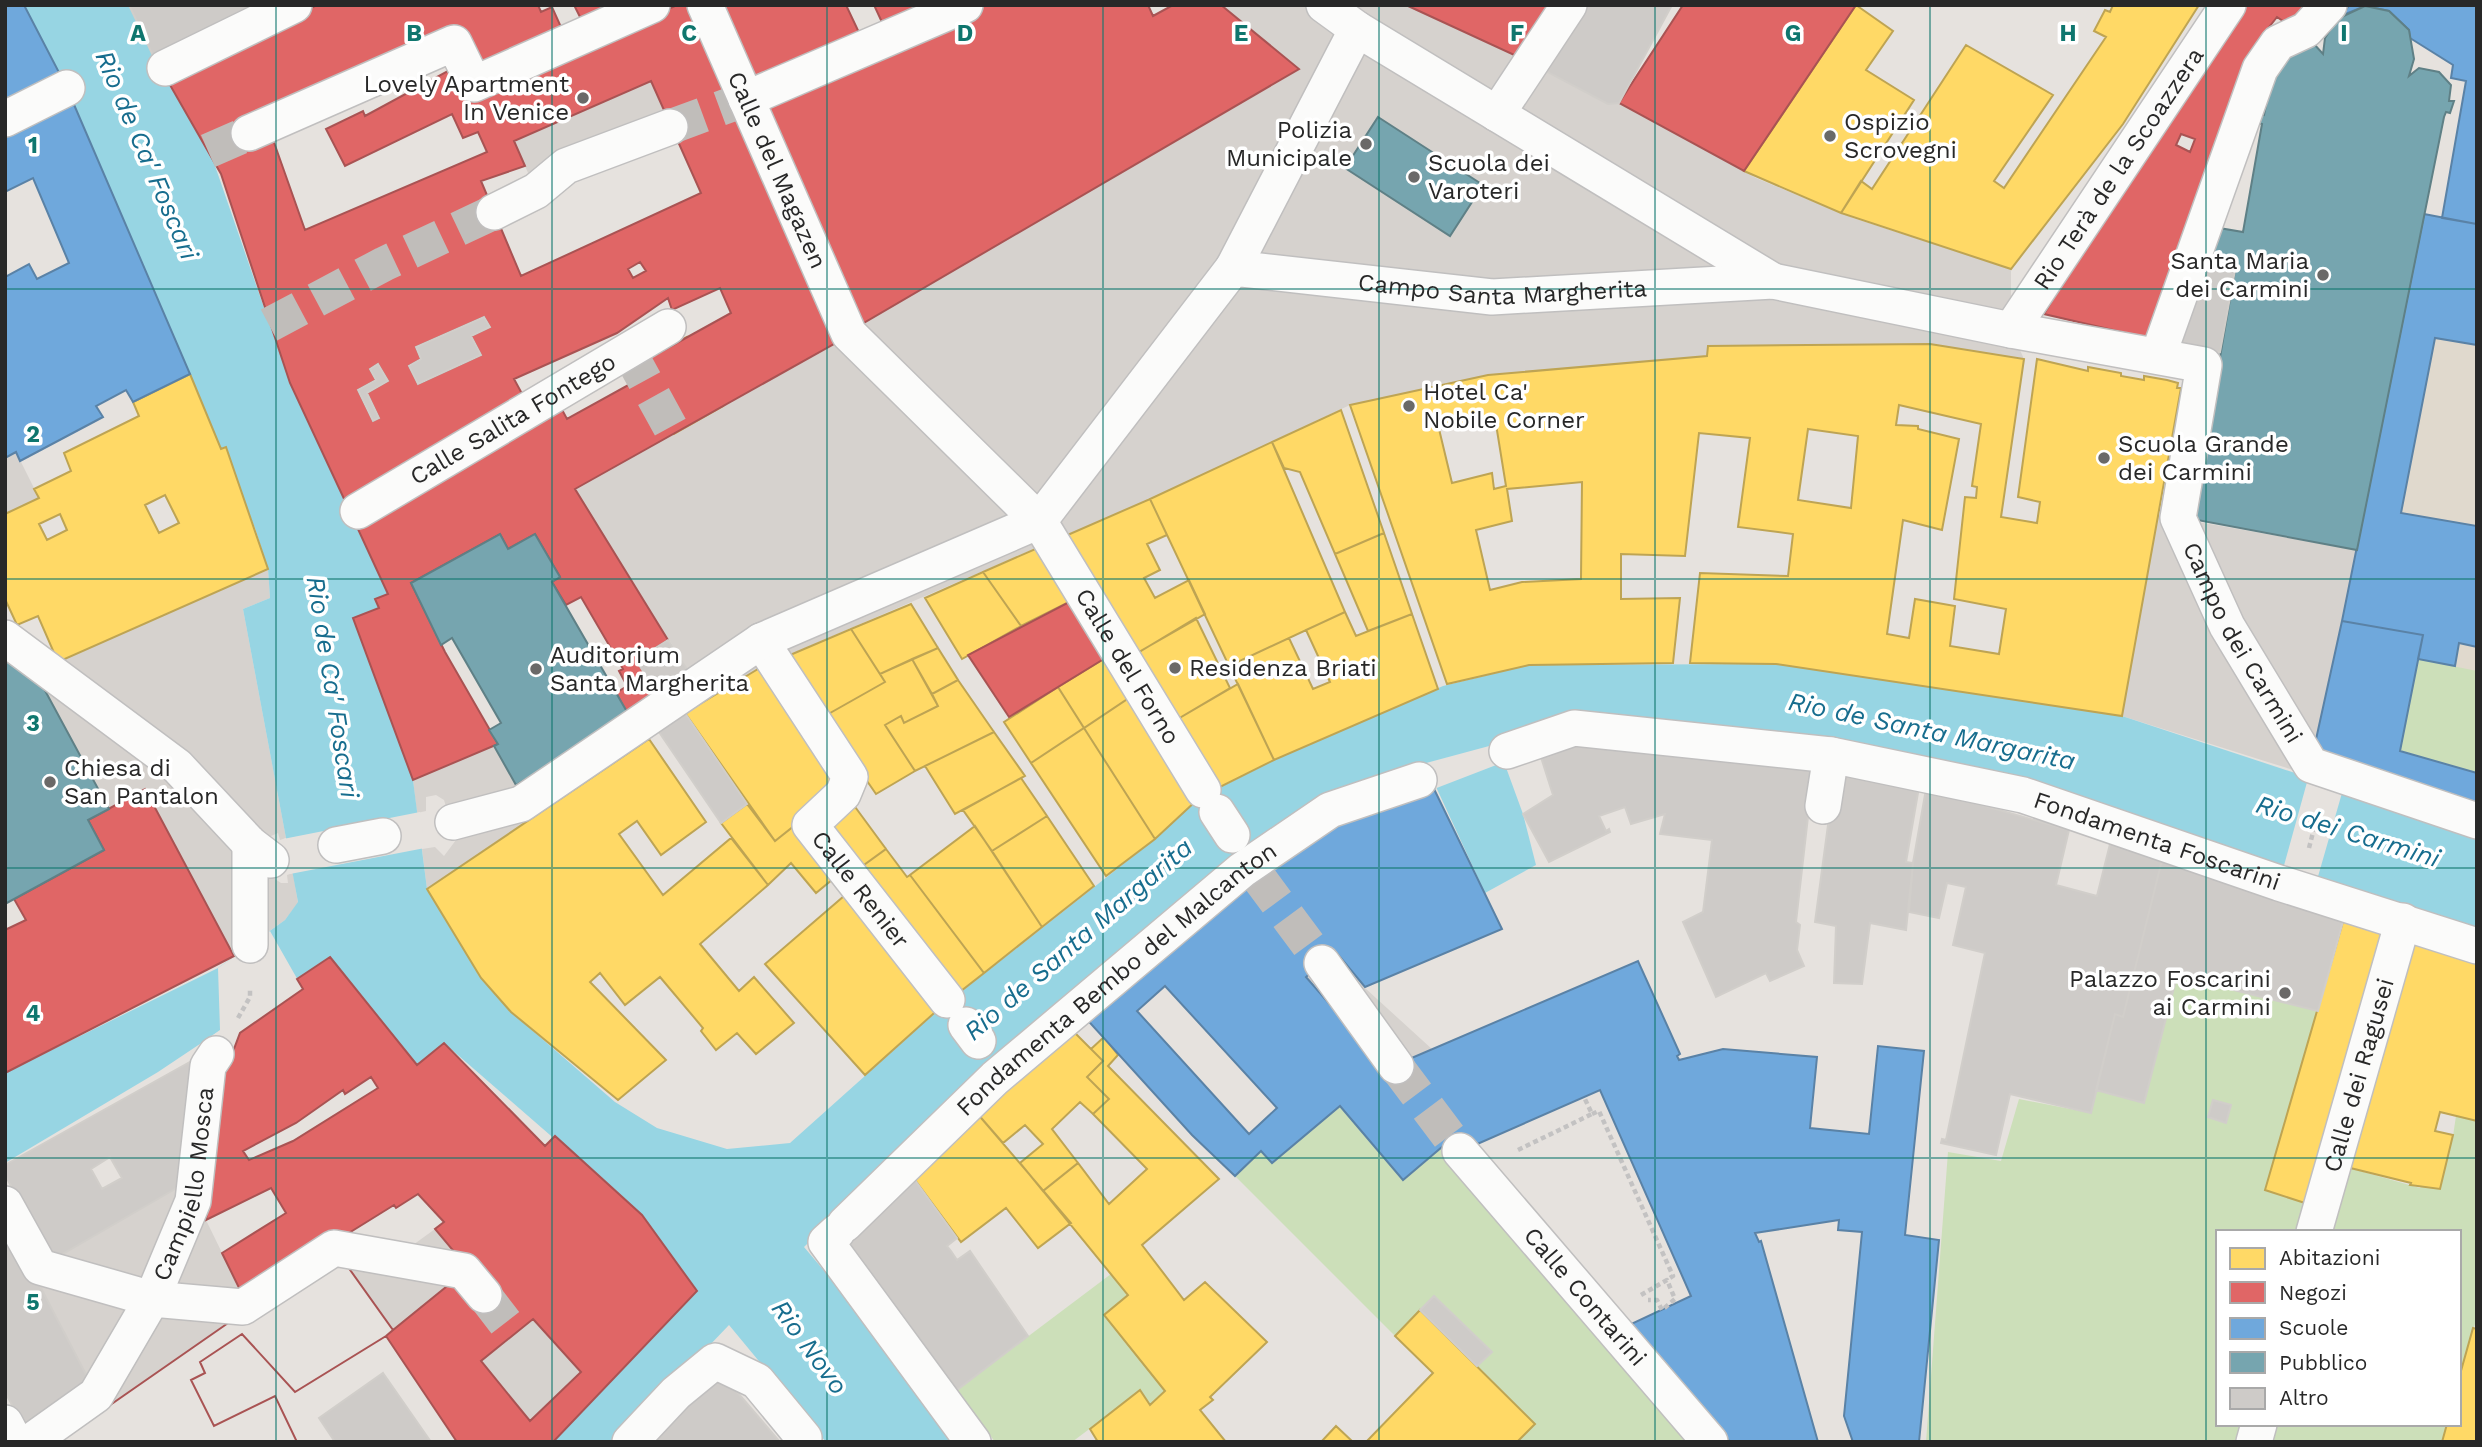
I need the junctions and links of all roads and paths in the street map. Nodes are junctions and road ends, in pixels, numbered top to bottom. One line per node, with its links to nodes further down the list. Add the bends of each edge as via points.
1 (294, 5): 10 (street)
2 (652, 5): 16 (street, via 474,84 454,43)
3 (705, 5): 12 (street, Calle del Magazen)
4 (965, 5): 12 (street)
5 (1324, 5): 9 (street, Campo Santa Margherita)
6 (1569, 5): 13 (street)
7 (2228, 5): 21 (street, Rio Terà de la Scoazzera)
8 (2329, 5): 22 (street, via 2306,30 2278,43 2260,69)
9 (1357, 29): 13 (street, Campo Santa Margherita); 18 (street)
10 (165, 68)
11 (66, 88): 14 (street)
12 (746, 99): 25 (street, Calle del Magazen, via 849,334)
13 (1497, 114): 19 (street, Campo Santa Margherita)
14 (5, 118)
15 (670, 127): 17 (street, via 566,166 536,191)
16 (249, 134)
17 (494, 212)
18 (1233, 268): 19 (street, Campo Santa Margherita, via 1492,297); 25 (street)
19 (1773, 281): 21 (street, Campo Santa Margherita)
20 (668, 327): 23 (street, Calle Salita Fontego)
21 (2011, 330): 22 (street, Campo Santa Margherita)
22 (2158, 356): 24 (street, Campo Santa Margherita, via 2204,365)
23 (358, 511)
24 (2178, 518): 34 (street, Campo dei Carmini, via 2227,626 2311,765)
25 (1046, 532): 27 (street); 33 (street, Calle del Forno)
26 (5, 638): 40 (street, via 177,766 261,852)
27 (761, 641): 35 (street, via 521,804); 43 (street, Calle Renier, via 850,777 843,794 810,825)
28 (1507, 751): 29 (street, via 1574,729)
29 (1832, 755): 32 (street); 39 (street, Fondamenta Foscarini, via 2023,795)
30 (1419, 780): 61 (street, Fondamenta Bembo del Malcanton, via 1330,810 1253,869 995,1078 826,1242)
31 (2320, 804): 38 (path)
32 (1823, 806)
33 (1218, 813)
34 (2477, 821)
35 (453, 822)
36 (383, 836): 37 (street)
37 (336, 845)
38 (2306, 861)
39 (2403, 921): 41 (street, Fondamenta Foscarini); 50 (street, Calle dei Ragusei)
40 (250, 945)
41 (2477, 946)
42 (1322, 963): 45 (street)
43 (964, 1022)
44 (212, 1060): 53 (street, Campiello Mosca, via 193,1201)
45 (1396, 1066)
46 (1584, 1097): 47 (path)
47 (1592, 1115): 48 (path); 51 (path, via 1599,1111 1673,1276)
48 (1468, 1161): 62 (street, Calle Contarini)
49 (5, 1203): 53 (street, Campiello Mosca, via 40,1267)
50 (2315, 1230)
51 (1667, 1280): 54 (path, via 1675,1299 1662,1310); 55 (path)
52 (484, 1296): 53 (street, Campiello Mosca, via 464,1271 334,1248 243,1307)
53 (152, 1299): 58 (street, Campiello Mosca, via 96,1395)
54 (1657, 1300)
55 (1631, 1301)
56 (5, 1423): 57 (street)
57 (15, 1442)
58 (30, 1442)
59 (631, 1442): 60 (street, via 676,1393 715,1361 757,1381 804,1438)
60 (800, 1442)
61 (973, 1442)
62 (1710, 1442)

